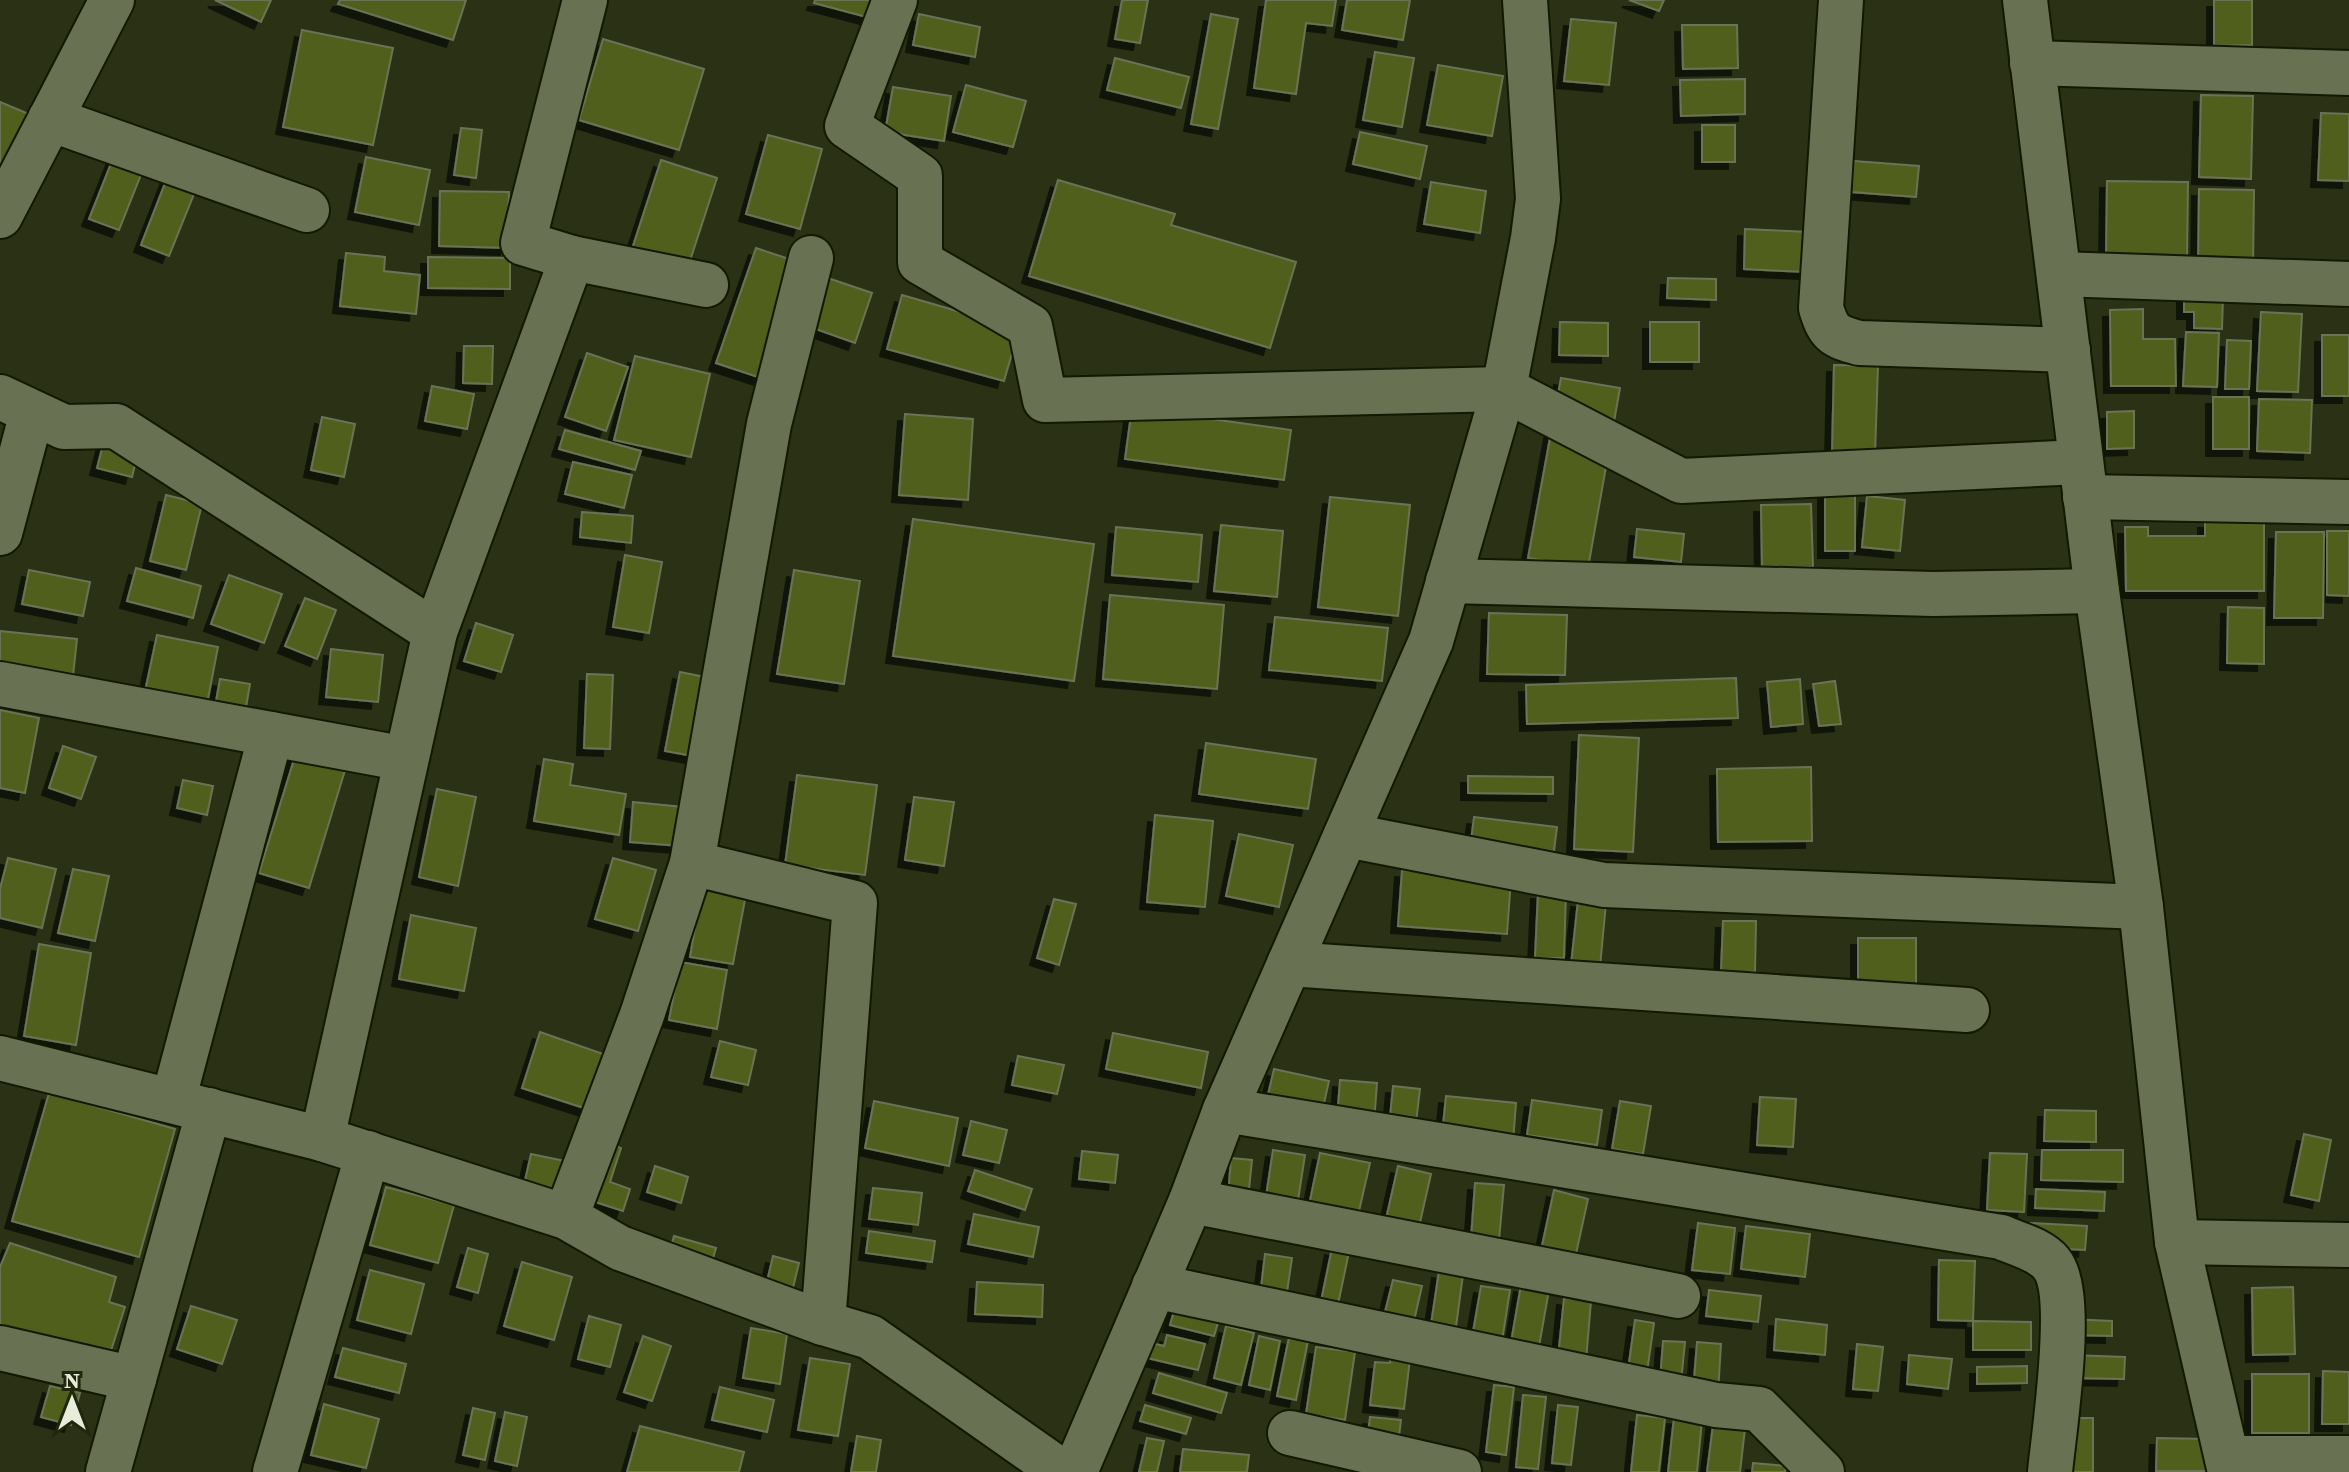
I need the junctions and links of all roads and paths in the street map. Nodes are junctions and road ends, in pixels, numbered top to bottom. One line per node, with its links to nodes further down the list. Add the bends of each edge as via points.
1 (112, 0): 9 (street)
2 (585, 0): 12 (street, via 523,243)
3 (895, 0): 18 (street, via 847,126 920,176 920,262 1030,326 1045,400)
4 (1525, 0): 18 (street, via 1538,199)
5 (1841, 0): 17 (street, via 1821,308 1825,323 1834,336 1859,343)
6 (2025, 0): 7 (street)
7 (2032, 63): 8 (street); 14 (street)
8 (2349, 73)
9 (50, 119): 10 (street); 11 (street)
10 (307, 210)
11 (0, 216)
12 (572, 258): 16 (street); 25 (street)
13 (811, 258): 30 (street, via 769,424)
14 (2059, 274): 15 (street); 17 (street)
15 (2349, 284)
16 (706, 285)
17 (2068, 350): 20 (street)
18 (1504, 389): 20 (street, via 1681,481); 23 (street)
19 (16, 405): 22 (street); 25 (street, via 64,427 116,426)
20 (2083, 479): 21 (street); 24 (street)
21 (2349, 502)
22 (0, 533)
23 (1448, 581): 24 (street, via 1933,594); 29 (street, via 1431,641)
24 (2097, 591): 31 (street)
25 (435, 632): 28 (street)
26 (0, 684): 27 (street)
27 (271, 734): 28 (street); 35 (street)
28 (406, 759): 37 (street)
29 (1346, 835): 31 (street, via 1604,885); 32 (street)
30 (692, 863): 40 (street); 45 (street, via 855,903)
31 (2141, 907): 41 (street)
32 (1289, 964): 33 (street); 36 (street)
33 (1967, 1010)
34 (0, 1058): 35 (street)
35 (191, 1106): 37 (street); 47 (street)
36 (1225, 1110): 39 (street); 57 (street, via 2001,1237 2044,1255 2061,1284 2063,1343)
37 (322, 1139): 38 (street)
38 (368, 1153): 40 (street); 52 (street)
39 (1191, 1201): 43 (street); 44 (street)
40 (566, 1217): 45 (street, via 620,1248)
41 (2177, 1242): 42 (street); 50 (street)
42 (2349, 1245)
43 (1154, 1286): 54 (street); 56 (street, via 1716,1405 1759,1409)
44 (1678, 1296)
45 (823, 1323): 53 (street, via 870,1337)
46 (0, 1348): 47 (street)
47 (134, 1379): 51 (street)
48 (1290, 1433): 55 (street)
49 (2349, 1458): 50 (street)
50 (2228, 1465)
51 (108, 1472)
52 (275, 1472)
53 (1062, 1472)
54 (1075, 1472)
55 (1459, 1472)
56 (1822, 1472)
57 (2050, 1472)

